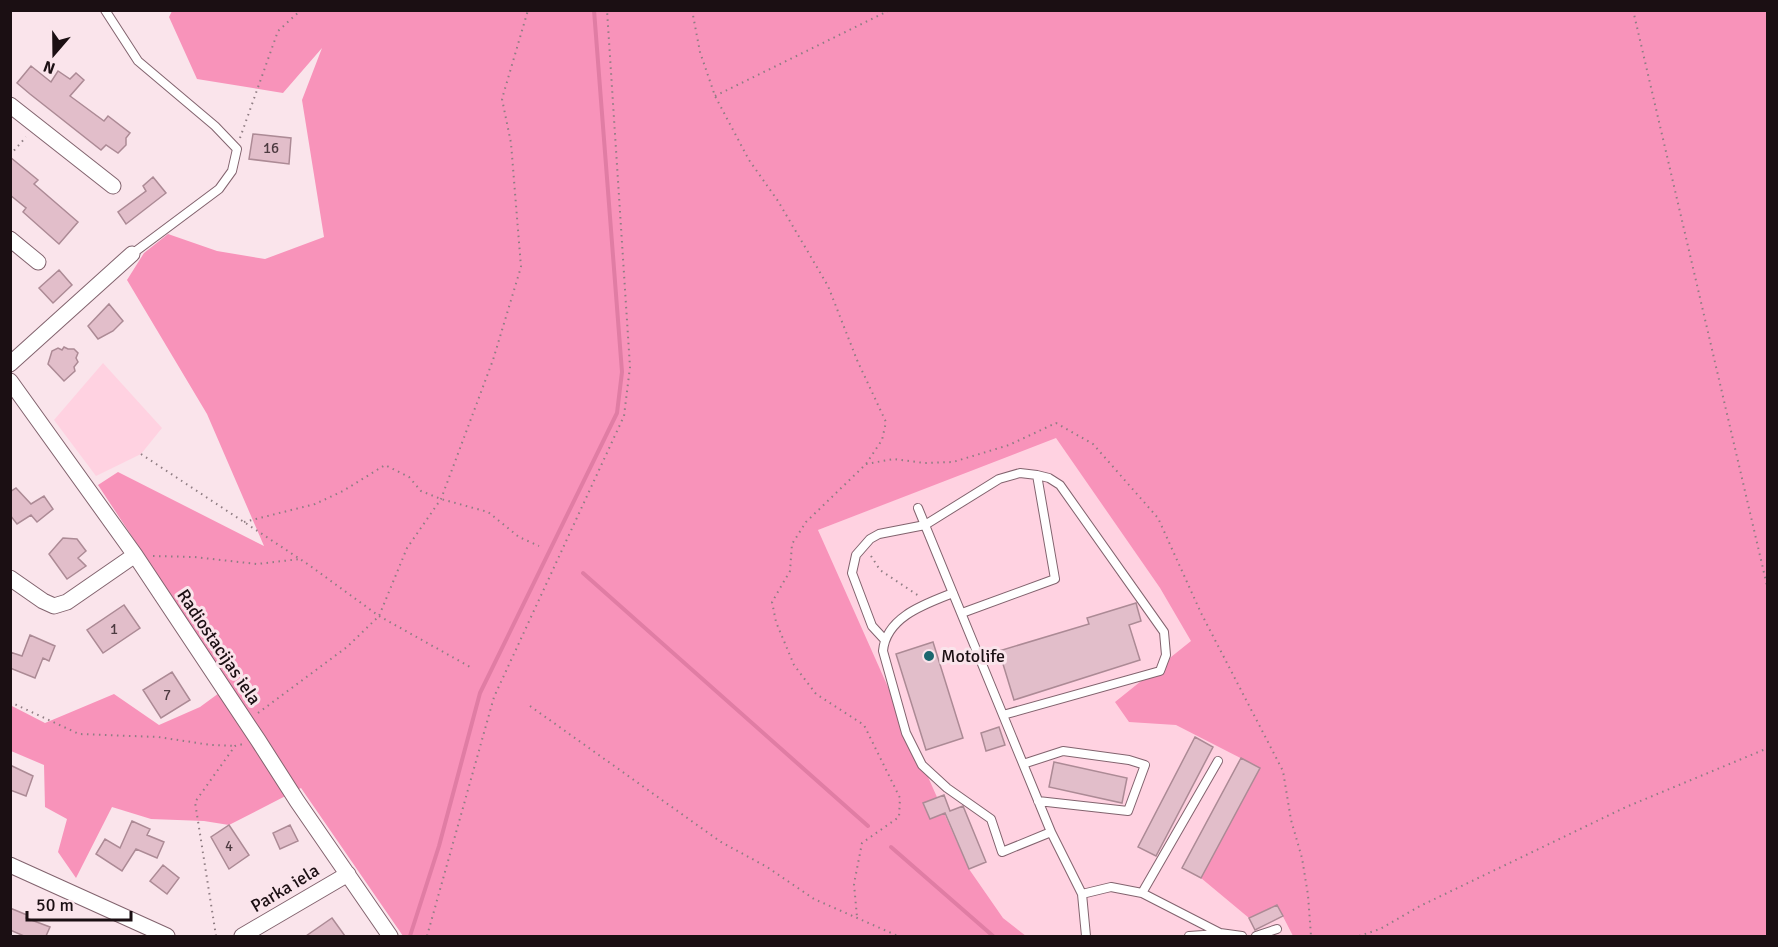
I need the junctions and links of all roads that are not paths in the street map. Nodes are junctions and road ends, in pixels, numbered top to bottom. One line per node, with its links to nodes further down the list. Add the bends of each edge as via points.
1 (105, 10): 5 (lane, via 138,61 237,149 232,171 219,189)
2 (10, 105): 3 (street)
3 (113, 186)
4 (10, 239): 6 (street)
5 (132, 254): 7 (street)
6 (38, 262)
7 (10, 364)
8 (10, 381): 12 (street, Radiostacijas iela)
9 (1037, 475): 11 (lane, via 1020,473 999,479); 15 (lane, via 1055,579); 17 (lane, via 1060,485 1164,632 1166,655 1160,671)
10 (918, 508): 11 (lane)
11 (925, 525): 14 (lane); 16 (lane, via 879,534 856,555 852,573 872,626)
12 (135, 555): 13 (street, via 67,602 54,606); 23 (street, Radiostacijas iela)
13 (10, 578)
14 (953, 593): 15 (lane); 16 (lane, via 928,602 894,623)
15 (962, 614): 17 (lane)
16 (884, 639): 21 (lane, via 883,651 906,733 922,765 991,819 1002,852)
17 (1004, 716): 19 (lane)
18 (1218, 761): 24 (lane)
19 (1023, 764): 20 (lane); 20 (lane, via 1064,751 1144,765 1128,811)
20 (1038, 801): 21 (lane)
21 (1051, 832): 25 (lane)
22 (10, 865): 28 (street)
23 (348, 874): 29 (street, Parka iela); 30 (street, Radiostacijas iela)
24 (1142, 893): 25 (lane, via 1112,887); 27 (lane)
25 (1082, 894): 31 (lane)
26 (1277, 929): 34 (lane)
27 (1220, 933): 32 (lane); 33 (lane)
28 (167, 936)
29 (242, 936)
30 (390, 936)
31 (1086, 936)
32 (1189, 936)
33 (1242, 936)
34 (1256, 936)

